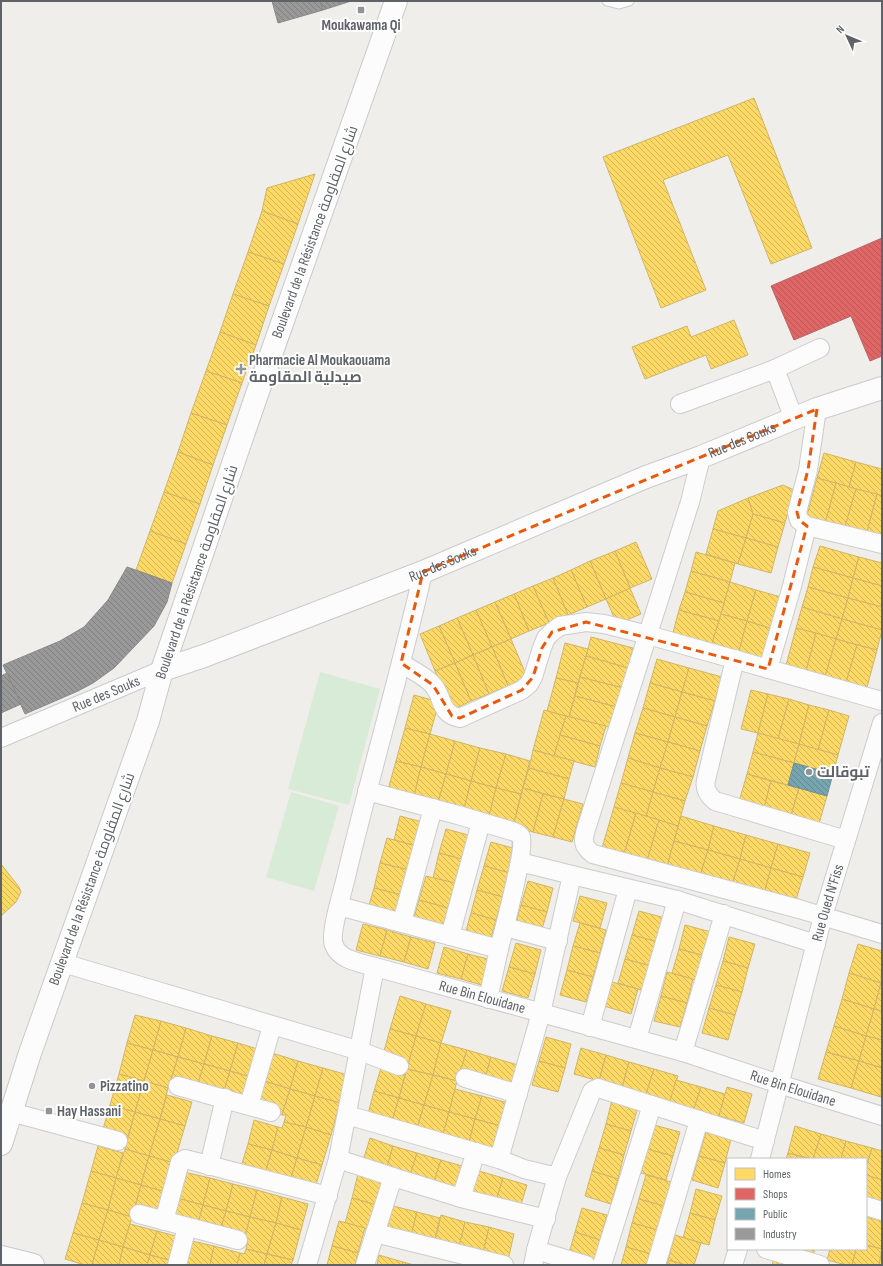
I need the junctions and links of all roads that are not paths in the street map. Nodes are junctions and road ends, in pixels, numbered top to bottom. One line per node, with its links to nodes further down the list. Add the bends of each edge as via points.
1 (396, 1): 18 (street, Boulevard de la Résistance شارع المقاومة)
2 (607, 1): 3 (lane, via 620,4)
3 (629, 1)
4 (820, 348): 5 (street)
5 (775, 368): 7 (street); 9 (street)
6 (882, 388): 8 (street, Rue des Souks)
7 (680, 404)
8 (817, 409): 9 (street, Rue des Souks); 11 (street, via 808,470 797,512 798,520)
9 (794, 419): 10 (street, Rue des Souks)
10 (700, 457): 13 (street, Rue des Souks, via 646,477); 14 (street, via 690,502)
11 (808, 526): 12 (street); 17 (street)
12 (882, 544)
13 (423, 572): 16 (street, Rue Bin Elouidane); 18 (street, Rue des Souks)
14 (648, 635): 15 (street); 16 (street, via 586,622 560,626 546,638 530,684 460,718 448,713 433,685); 32 (street, via 583,838 584,846 593,854)
15 (735, 659): 17 (street); 25 (street, via 706,780 706,789 710,796 716,801)
16 (401, 664): 22 (street, Rue Bin Elouidane)
17 (768, 669): 19 (street)
18 (162, 670): 21 (street, Rue des Souks); 40 (street, Boulevard de la Résistance شارع المقاومة, via 146,728)
19 (882, 701)
20 (882, 723): 25 (street, Rue Oued N'Fiss)
21 (1, 738)
22 (367, 791): 23 (street); 30 (street, Rue Bin Elouidane)
23 (433, 808): 24 (street); 33 (street)
24 (481, 822): 26 (street, via 519,834 522,841); 36 (street)
25 (846, 840): 32 (street, Rue Oued N'Fiss)
26 (520, 862): 27 (street); 34 (street)
27 (572, 875): 28 (street); 37 (street)
28 (628, 889): 29 (street); 45 (street)
29 (677, 900): 31 (street); 46 (street)
30 (339, 906): 33 (street); 41 (street, Rue Bin Elouidane, via 332,938 337,951 342,956)
31 (724, 914): 38 (street); 48 (street)
32 (823, 916): 35 (street); 38 (street, Rue Oued N'Fiss)
33 (402, 922): 36 (street)
34 (505, 927): 37 (street); 39 (street)
35 (882, 934)
36 (450, 936): 39 (street)
37 (558, 941): 43 (street)
38 (816, 944): 51 (street, Rue Oued N'Fiss)
39 (499, 949): 42 (street)
40 (63, 963): 44 (street); 57 (street, Boulevard de la Résistance شارع المقاومة)
41 (375, 967): 42 (street, Rue Bin Elouidane); 47 (street)
42 (488, 999): 43 (street, Rue Bin Elouidane)
43 (541, 1013): 45 (street, Rue Bin Elouidane); 53 (street)
44 (272, 1026): 47 (street); 56 (street)
45 (590, 1027): 46 (street, Rue Bin Elouidane)
46 (637, 1039): 48 (street, Rue Bin Elouidane)
47 (360, 1051): 49 (street); 59 (street)
48 (683, 1052): 51 (street, Rue Bin Elouidane)
49 (398, 1066)
50 (465, 1078): 53 (street)
51 (779, 1084): 60 (street, Rue Bin Elouidane); 63 (street, Rue Oued N'Fiss)
52 (178, 1086): 54 (street)
53 (518, 1094): 68 (street)
54 (225, 1098): 56 (street); 69 (street)
55 (652, 1104): 61 (street); 71 (street, via 594,1089); 93 (street)
56 (249, 1105): 58 (street)
57 (11, 1112): 62 (street); 64 (street, Boulevard de la Résistance شارع المقاومة)
58 (271, 1112)
59 (346, 1115): 65 (street); 67 (street)
60 (882, 1116)
61 (699, 1120): 63 (street); 94 (street)
62 (118, 1141)
63 (765, 1141): 66 (street, Rue Oued N'Fiss)
64 (1, 1144)
65 (476, 1152): 68 (street); 73 (street)
66 (760, 1158)
67 (338, 1159): 70 (street); 72 (street)
68 (499, 1159): 71 (street, via 524,1169)
69 (209, 1166): 72 (street); 78 (street, via 181,1161)
70 (393, 1177): 73 (street); 80 (street)
71 (557, 1177): 77 (street)
72 (328, 1196): 89 (street)
73 (461, 1198): 77 (street)
74 (867, 1206): 75 (street)
75 (882, 1211)
76 (139, 1214): 78 (street)
77 (546, 1219): 85 (street)
78 (164, 1221): 79 (street)
79 (187, 1227): 81 (street); 88 (street)
80 (375, 1233): 90 (street); 91 (street)
81 (238, 1240)
82 (738, 1250): 95 (street)
83 (771, 1250): 86 (street)
84 (1, 1257): 87 (street)
85 (535, 1257): 92 (street)
86 (818, 1259)
87 (33, 1265)
88 (177, 1265)
89 (307, 1265)
90 (365, 1265)
91 (504, 1265)
92 (586, 1265)
93 (602, 1265)
94 (656, 1265)
95 (733, 1265)

